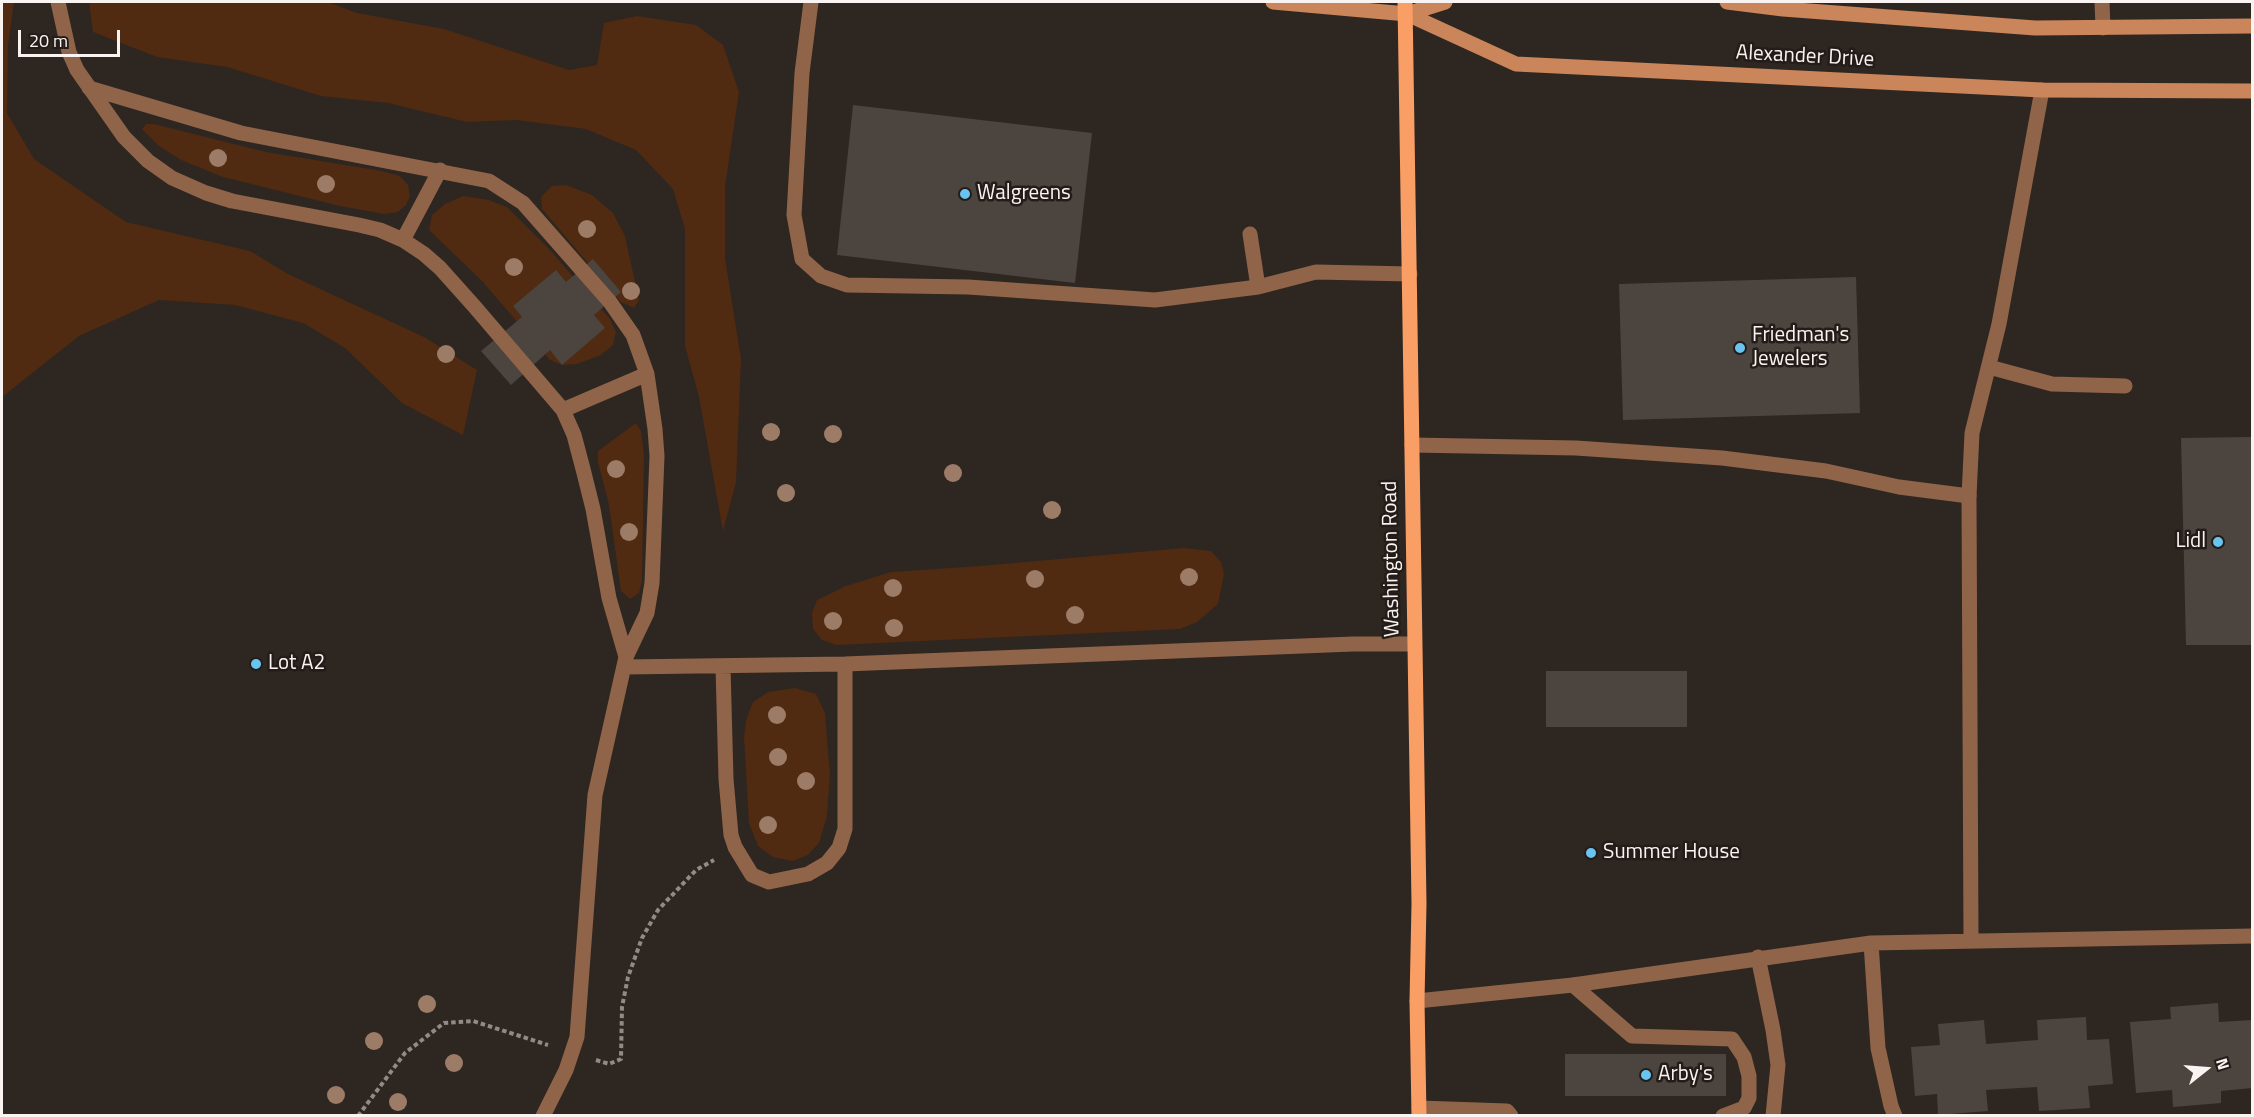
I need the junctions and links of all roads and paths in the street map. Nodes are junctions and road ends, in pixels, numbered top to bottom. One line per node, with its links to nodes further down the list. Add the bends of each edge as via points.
1 (58, 2): 11 (street, via 69,52)
2 (811, 2): 18 (street, via 802,74 794,215 802,259 821,276 847,285 968,287 1155,300)
3 (1273, 2): 8 (main road)
4 (1444, 2): 8 (main road)
5 (1727, 2): 7 (main road)
6 (2102, 2): 10 (street)
7 (1782, 5): 10 (main road, via 2035,28)
8 (1406, 8): 12 (main road, Alexander Drive, via 1516,64); 17 (main road, Washington Road)
9 (2253, 26): 10 (main road)
10 (2103, 28)
11 (89, 88): 14 (street, via 242,133); 16 (street, via 124,137 172,178 232,201 359,225)
12 (2042, 90): 13 (main road, Alexander Drive); 19 (street)
13 (2253, 91)
14 (440, 170): 16 (street); 20 (street, via 489,181 523,203 624,320)
15 (1250, 234): 18 (street)
16 (403, 240): 22 (street, via 440,268)
17 (1410, 274): 18 (street, via 1316,273); 23 (main road, Washington Road)
18 (1258, 287)
19 (1989, 366): 21 (street, via 2052,384); 24 (street, via 1972,433)
20 (647, 374): 22 (street); 26 (street, via 657,456 652,583 647,613)
21 (2125, 386)
22 (563, 410): 26 (street, via 584,469)
23 (1412, 445): 24 (street, via 1576,448 1722,458); 25 (main road, Washington Road)
24 (1969, 496): 30 (street)
25 (1414, 644): 27 (street); 34 (main road, Washington Road)
26 (625, 662): 28 (street); 36 (street, via 595,795 577,1036 566,1070)
27 (844, 664): 28 (street); 28 (street, via 845,830 839,848 827,863 808,874 769,882 752,875 730,835)
28 (723, 667)
29 (2253, 936): 30 (street)
30 (1971, 940): 31 (street)
31 (1871, 943): 32 (street); 40 (street, via 1878,1048)
32 (1758, 957): 33 (street); 39 (street, via 1778,1065)
33 (1573, 984): 34 (street); 38 (street, via 1632,1036 1732,1039 1744,1057 1749,1098 1744,1108)
34 (1417, 1001): 35 (main road, Washington Road)
35 (1419, 1112): 37 (street, via 1507,1112)
36 (543, 1116)
37 (1511, 1116)
38 (1723, 1116)
39 (1773, 1116)
40 (1895, 1116)

